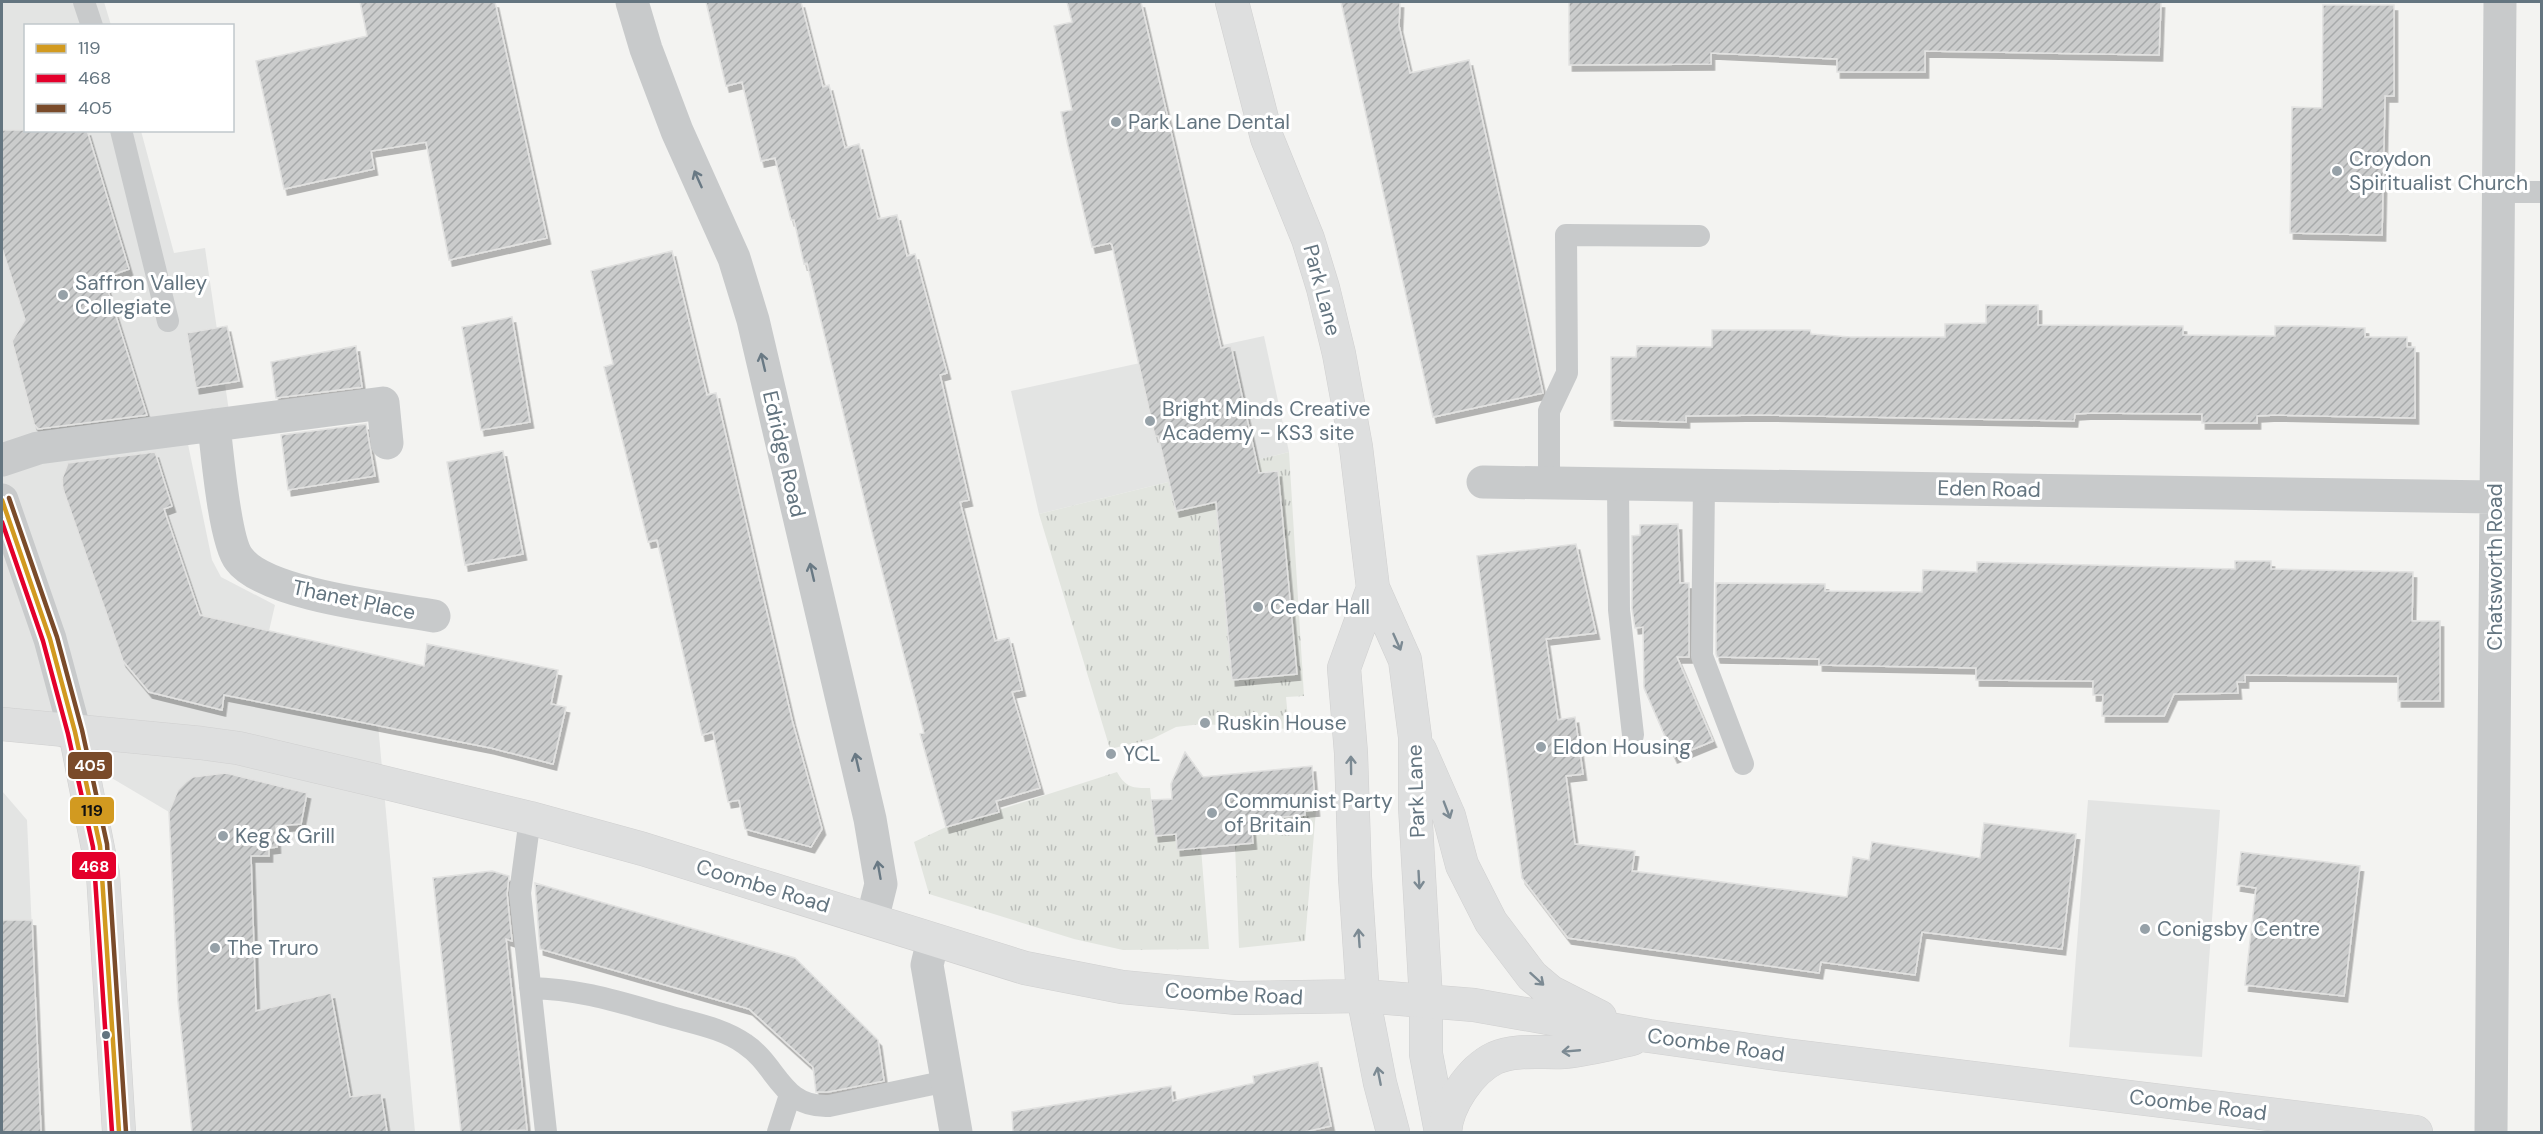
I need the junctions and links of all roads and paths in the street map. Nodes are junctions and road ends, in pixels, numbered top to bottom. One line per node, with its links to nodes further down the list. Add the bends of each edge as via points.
1 (84, 2): 5 (lane)
2 (632, 2): 28 (street, Edridge Road, one-way to 2, via 881,884 870,819 753,320 734,258 677,131)
3 (1232, 2): 20 (main road, Park Lane, via 1267,138 1308,239 1339,354 1356,447)
4 (2500, 2): 7 (street, Chatsworth Road)
5 (91, 24)
6 (121, 132): 10 (lane)
7 (2500, 192): 8 (lane); 18 (street, Chatsworth Road)
8 (2541, 192)
9 (1699, 236): 15 (lane, via 1566,235 1567,373 1550,411)
10 (168, 321)
11 (213, 425): 12 (street, via 383,403); 13 (street, via 38,448); 21 (street, Thanet Place, via 230,539 238,559 249,570 290,589)
12 (387, 442)
13 (2, 460)
14 (1484, 482): 15 (street, Eden Road)
15 (1549, 483): 16 (street, Eden Road)
16 (1618, 484): 17 (street, Eden Road); 24 (lane, via 1620,610)
17 (1704, 485): 18 (street, Eden Road); 26 (lane, via 1702,656)
18 (2495, 497): 43 (street, Chatsworth Road)
19 (2, 500): 23 (street, via 50,639)
20 (1373, 588): 25 (main road, Park Lane, one-way to 25, via 1405,660); 31 (main road, Park Lane, one-way to 20, via 1344,668)
21 (434, 616)
22 (2, 724): 23 (main road, Coombe Road)
23 (75, 732): 27 (main road, Coombe Road, via 238,748); 36 (main road, via 102,865)
24 (1633, 735)
25 (1415, 737): 32 (main road, Park Lane, one-way to 32); 33 (main road, one-way to 33, via 1449,816 1462,865 1479,902 1518,960 1551,992 1601,1018)
26 (1743, 764)
27 (530, 818): 28 (main road, Coombe Road); 30 (lane, via 520,893)
28 (872, 920): 29 (main road, Coombe Road)
29 (933, 940): 31 (main road, Coombe Road, via 1025,968 1122,987 1237,998); 34 (street, via 927,965)
30 (530, 988): 35 (lane, via 584,992 723,1032 754,1052); 37 (lane)
31 (1364, 996): 32 (main road, Coombe Road); 40 (main road, Park Lane, one-way to 31)
32 (1426, 1000): 33 (main road, Coombe Road); 41 (main road, Park Lane, via 1426,1054)
33 (1648, 1036): 41 (main road, one-way to 41, via 1581,1050 1511,1054 1493,1059 1459,1095); 42 (main road, Coombe Road)
34 (947, 1081): 35 (lane, via 828,1106 804,1104); 39 (street)
35 (790, 1095): 38 (lane)
36 (119, 1132)
37 (546, 1132)
38 (778, 1132)
39 (956, 1132)
40 (1393, 1132)
41 (1443, 1132)
42 (2416, 1132)
43 (2491, 1132)

